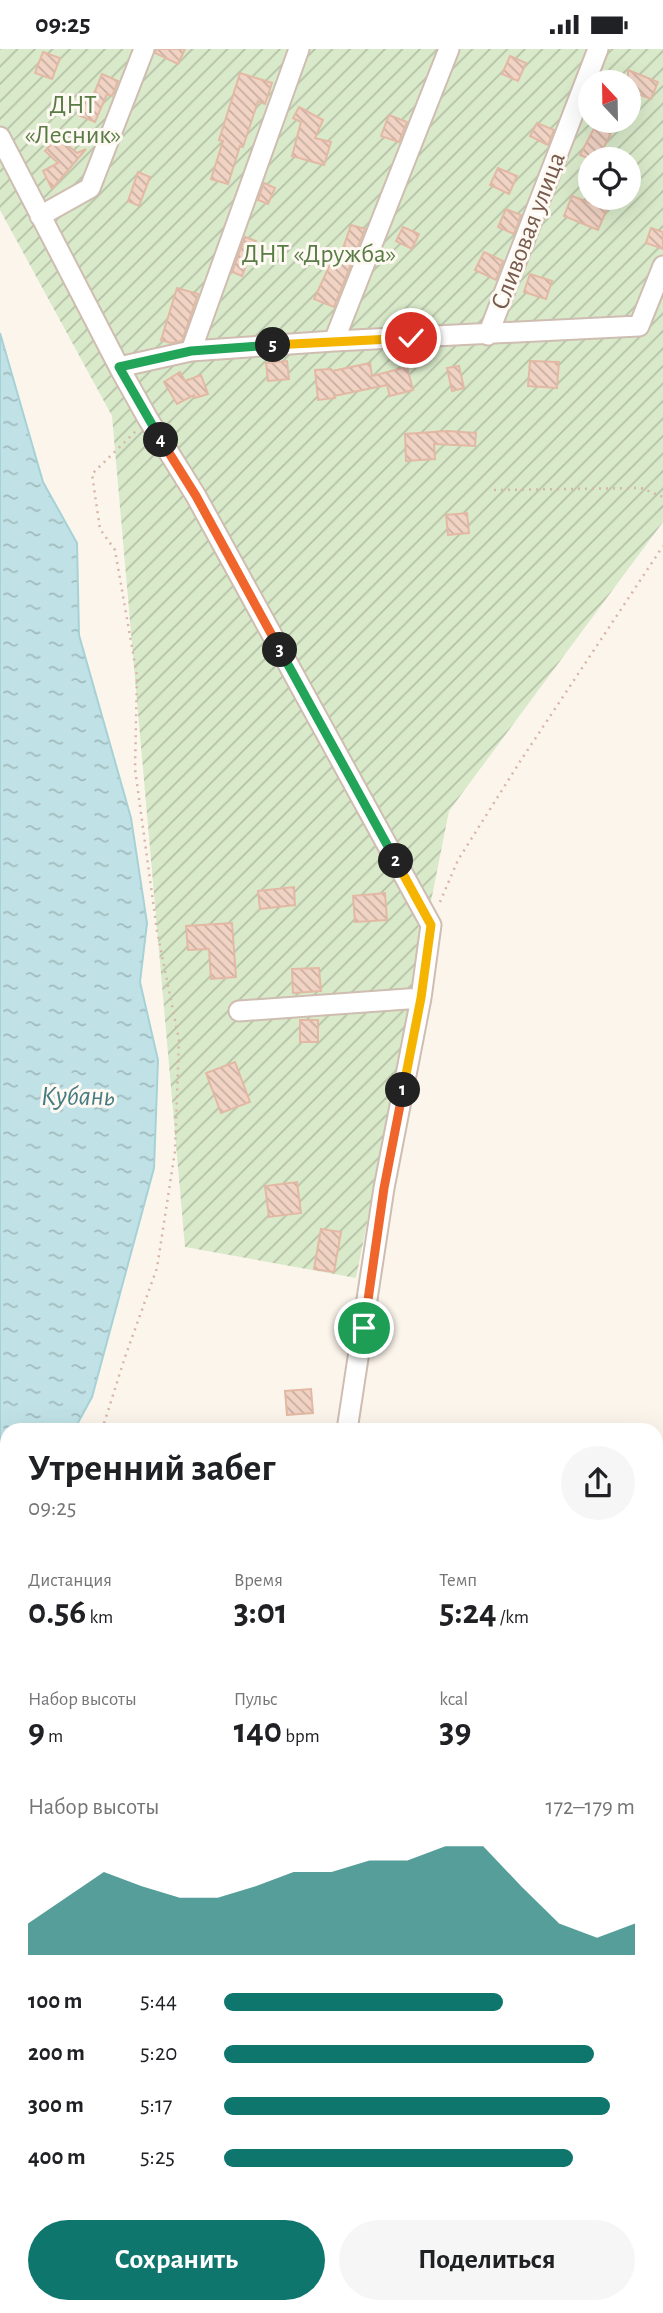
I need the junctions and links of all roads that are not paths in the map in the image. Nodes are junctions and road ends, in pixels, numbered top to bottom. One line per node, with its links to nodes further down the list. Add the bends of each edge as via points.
1 (144, 49): 6 (street, via 90,188)
2 (299, 49): 10 (street)
3 (449, 49): 9 (street)
4 (598, 49): 8 (street, Сливовая улица)
5 (0, 137): 6 (street)
6 (40, 216): 11 (street)
7 (663, 266): 8 (street, via 639,326)
8 (488, 335): 9 (street)
9 (334, 341): 10 (street)
10 (191, 351): 11 (street)
11 (119, 367): 12 (street, via 196,496 431,925)
12 (421, 998): 13 (street); 14 (street, via 384,1188)
13 (239, 1011)
14 (348, 1423)

